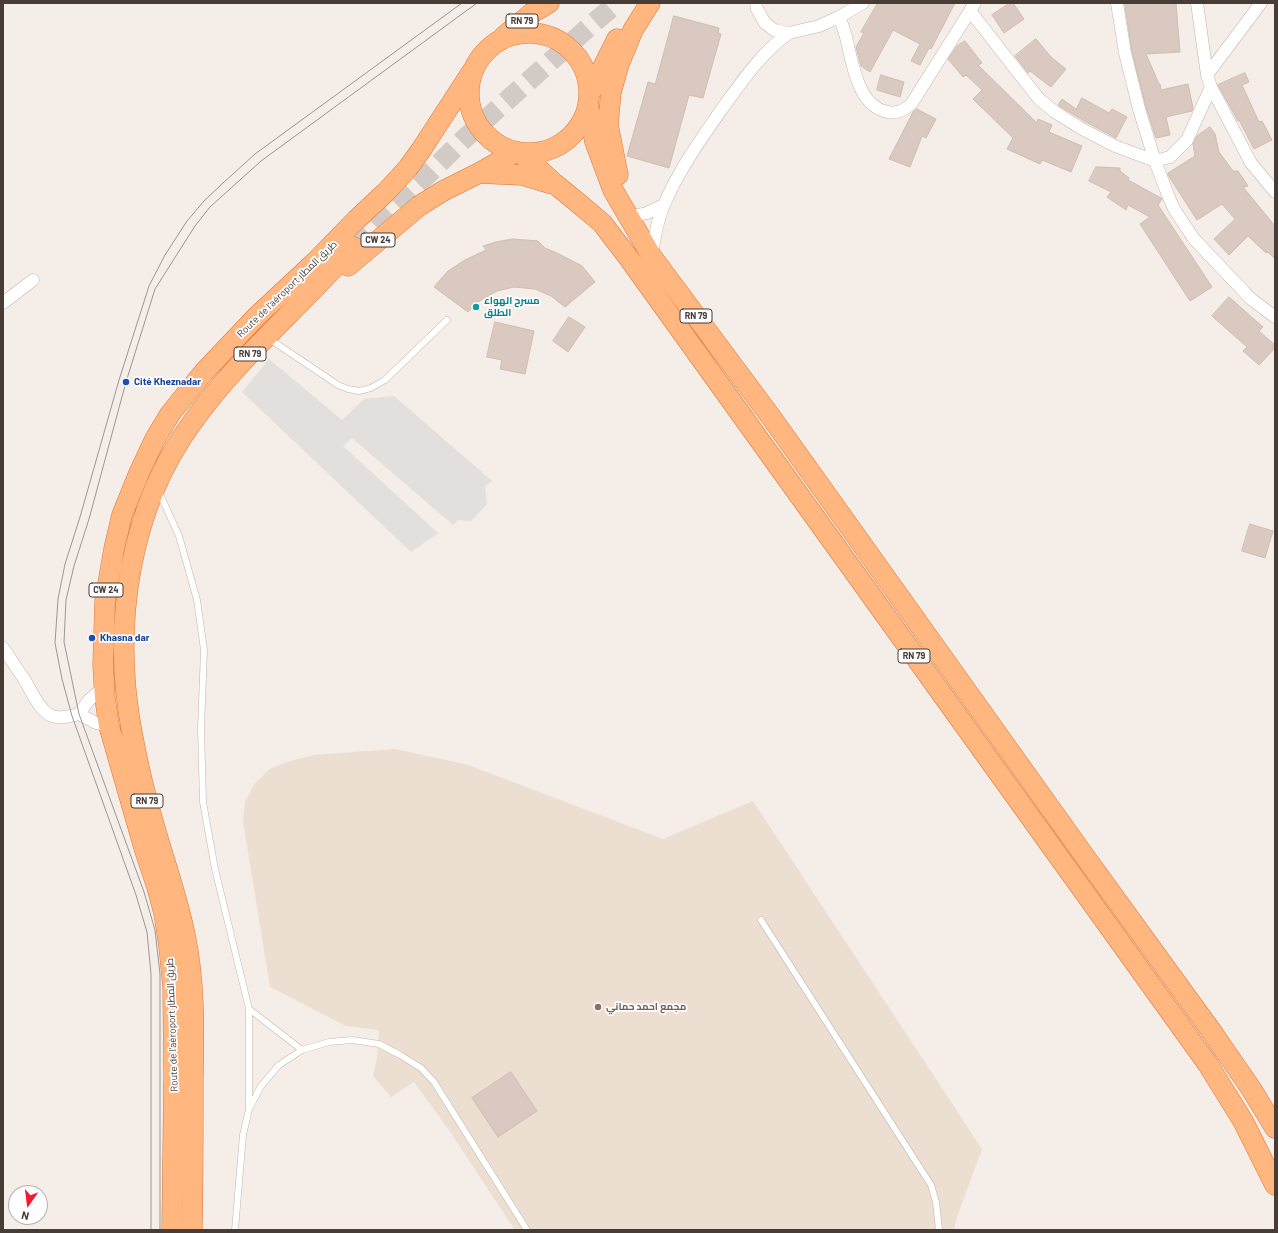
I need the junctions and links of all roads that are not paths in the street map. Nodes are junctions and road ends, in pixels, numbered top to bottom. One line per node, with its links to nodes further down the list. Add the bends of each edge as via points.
1 (549, 3): 12 (highway, RN 79, via 532,13)
2 (642, 3): 16 (highway, via 619,35)
3 (650, 3): 23 (highway, RN 79, via 633,30 611,92 608,125)
4 (756, 3): 11 (street, via 765,23 774,30)
5 (863, 3): 10 (street)
6 (1117, 3): 18 (street, via 1125,53)
7 (1197, 3): 14 (street)
8 (1261, 3): 14 (street)
9 (973, 7): 10 (street, via 912,103 898,113 880,110 863,93 850,59); 18 (street, via 1040,99 1054,112 1115,146)
10 (839, 17): 11 (street, via 819,26)
11 (789, 33): 22 (street, via 775,43 749,71 706,131)
12 (498, 41): 13 (highway, via 483,54); 16 (highway, via 515,35 533,33 551,37 566,46 579,60 586,77)
13 (473, 70): 17 (highway, via 468,87 469,104 475,121 486,135 500,146); 34 (highway, Route de l'aéroport طريق المطار / CW 24, via 408,168 202,373 170,414 155,439 127,500 114,549 105,601)
14 (1207, 75): 15 (street)
15 (1211, 87): 18 (street, via 1187,140 1170,157); 21 (street, via 1251,163)
16 (588, 100): 17 (highway, via 582,122 571,136 556,147 539,153); 23 (highway, RN 79, via 596,142 605,170)
17 (519, 152): 19 (highway, CW 24); 20 (highway, RN 79)
18 (1155, 161): 29 (street, via 1174,209 1194,239 1251,299)
19 (479, 173): 20 (highway, via 522,175); 28 (highway, CW 24, via 419,206)
20 (555, 184): 42 (highway, RN 79, via 602,223 637,270 1206,1063 1243,1120)
21 (1275, 192)
22 (664, 205): 23 (street, via 647,213); 25 (street)
23 (627, 215): 25 (highway, RN 79)
24 (354, 247): 28 (highway, Route de l'aéroport طريق المطار / RN 79)
25 (652, 257): 41 (highway, RN 79, via 771,417 1212,1032)
26 (33, 280): 27 (street)
27 (3, 303)
28 (285, 318): 31 (highway, Route de l'aéroport طريق المطار / RN 79)
29 (1275, 318)
30 (447, 320): 31 (lane, via 385,380 359,391 338,386)
31 (266, 337): 32 (highway, Route de l'aéroport طريق المطار / RN 79, via 236,367 193,421)
32 (156, 485): 38 (lane, via 179,536 197,600 204,650 202,802 215,870); 44 (highway, Route de l'aéroport طريق المطار / RN 79, via 146,509 128,583 123,657 125,696 143,786 186,936 194,1037)
33 (3, 648): 35 (street, via 46,712 61,717)
34 (104, 687): 35 (street, via 89,700); 36 (highway, Route de l'aéroport طريق المطار / CW 24)
35 (79, 714): 36 (street, via 96,723)
36 (109, 726): 43 (highway, Route de l'aéroport طريق المطار / CW 24, via 162,907 169,946 173,987)
37 (760, 920): 47 (lane, via 931,1185)
38 (249, 1009): 39 (lane); 40 (lane)
39 (302, 1050): 40 (lane, via 280,1065 261,1086); 46 (lane, via 329,1042 352,1040 379,1044 421,1068 434,1082)
40 (249, 1109): 45 (lane, via 243,1135)
41 (1275, 1128)
42 (1275, 1185)
43 (172, 1230)
44 (192, 1230)
45 (234, 1230)
46 (527, 1230)
47 (939, 1230)

